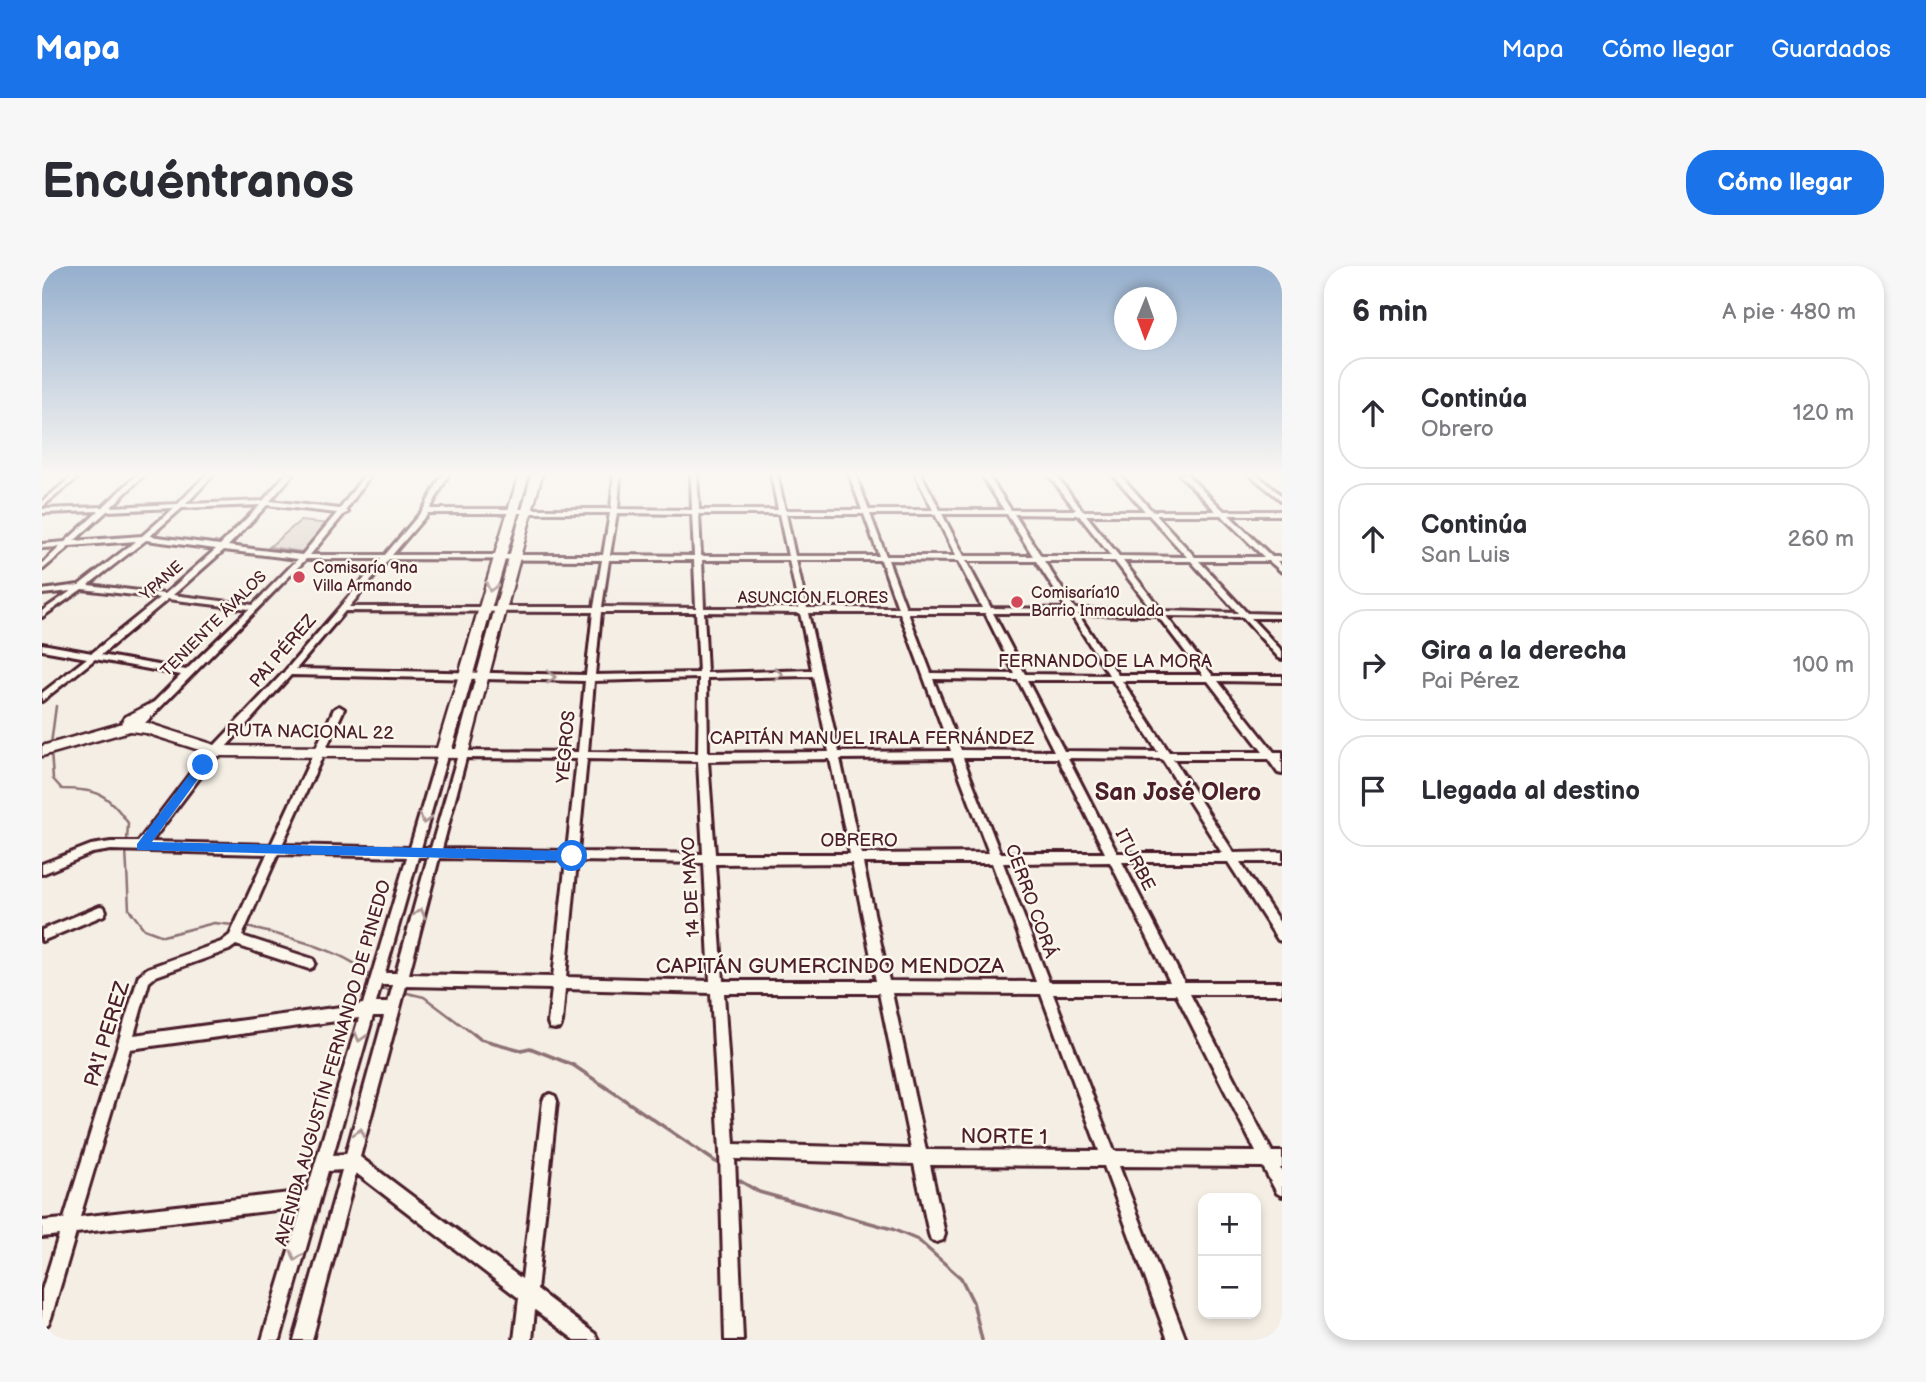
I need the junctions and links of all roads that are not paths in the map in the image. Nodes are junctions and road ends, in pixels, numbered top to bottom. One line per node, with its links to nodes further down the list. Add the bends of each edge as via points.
1 (88, 524): 19 (street)
2 (162, 524): 17 (street)
3 (245, 524): 20 (street, YPANE)
4 (334, 524): 22 (street, TENIENTE ÁVALOS)
5 (415, 524): 23 (street, PAI PÉREZ)
6 (509, 524): 21 (highway, AVENIDA AUGUSTÍN FERNANDO DE PINEDO)
7 (524, 524): 24 (highway)
8 (612, 524): 25 (street, YEGROS)
9 (697, 524): 26 (street, 14 DE MAYO)
10 (785, 524): 27 (street)
11 (870, 524): 28 (street, CERRO CORÁ)
12 (941, 524): 29 (street, ITURBE)
13 (1016, 524): 31 (street)
14 (1090, 524): 32 (street)
15 (1161, 524): 30 (street)
16 (1234, 524): 33 (street)
17 (146, 538): 19 (street); 20 (street); 37 (street)
18 (42, 546): 19 (street)
19 (66, 546): 35 (street)
20 (222, 547): 22 (street); 39 (street, YPANE)
21 (500, 555): 23 (street); 24 (street); 42 (highway, AVENIDA AUGUSTÍN FERNANDO DE PINEDO, one-way to 42)
22 (304, 556): 23 (street); 40 (street, TENIENTE ÁVALOS)
23 (388, 556): 41 (street, PAI PÉREZ)
24 (516, 557): 25 (street); 43 (highway)
25 (607, 557): 26 (street); 44 (street, YEGROS)
26 (698, 558): 27 (street); 46 (street, 14 DE MAYO)
27 (794, 558): 28 (street); 47 (street)
28 (883, 558): 29 (street); 49 (street, CERRO CORÁ)
29 (960, 558): 31 (street); 48 (street, ITURBE)
30 (1194, 558): 32 (street); 33 (street); 52 (street)
31 (1038, 559): 32 (street); 45 (street)
32 (1118, 559): 50 (street)
33 (1270, 559): 34 (street); 36 (street)
34 (1282, 559)
35 (42, 568)
36 (1282, 570)
37 (81, 587): 38 (street); 39 (street); 51 (street)
38 (42, 592)
39 (164, 597): 40 (street); 55 (street, YPANE)
40 (254, 607): 58 (street, TENIENTE ÁVALOS)
41 (343, 609): 42 (street, ASUNCIÓN FLORES); 57 (street, PAI PÉREZ)
42 (484, 610): 43 (street, ASUNCIÓN FLORES); 61 (highway, AVENIDA AUGUSTÍN FERNANDO DE PINEDO)
43 (500, 610): 44 (street, ASUNCIÓN FLORES); 62 (highway)
44 (597, 611): 46 (street, ASUNCIÓN FLORES); 67 (street, YEGROS)
45 (1073, 611): 48 (street, ASUNCIÓN FLORES); 50 (street, ASUNCIÓN FLORES); 66 (street)
46 (700, 612): 47 (street, ASUNCIÓN FLORES); 60 (street, 14 DE MAYO)
47 (806, 612): 49 (street, ASUNCIÓN FLORES); 59 (street)
48 (988, 612): 49 (street, ASUNCIÓN FLORES); 64 (street, ITURBE)
49 (904, 613): 63 (street, CERRO CORÁ)
50 (1158, 613): 52 (street, ASUNCIÓN FLORES); 65 (street)
51 (42, 615)
52 (1244, 615): 53 (street, ASUNCIÓN FLORES); 56 (street)
53 (1282, 615)
54 (42, 647): 55 (street)
55 (93, 656): 58 (street); 69 (street, YPANE)
56 (1282, 656)
57 (289, 672): 61 (street); 73 (street, PAI PÉREZ)
58 (188, 673): 71 (street, TENIENTE ÁVALOS)
59 (817, 673): 60 (street, one-way to 59); 82 (street)
60 (703, 674): 67 (street); 81 (street, 14 DE MAYO)
61 (464, 676): 62 (street); 75 (highway, AVENIDA AUGUSTÍN FERNANDO DE PINEDO)
62 (483, 676): 67 (street, one-way to 67); 76 (highway)
63 (928, 676): 64 (street, FERNANDO DE LA MORA); 77 (street, CERRO CORÁ)
64 (1020, 676): 66 (street, FERNANDO DE LA MORA); 78 (street, ITURBE)
65 (1208, 676): 66 (street, FERNANDO DE LA MORA); 68 (street, FERNANDO DE LA MORA); 80 (street)
66 (1114, 677): 83 (street)
67 (590, 678): 79 (street, YEGROS)
68 (1282, 679)
69 (42, 698)
70 (340, 709): 74 (street)
71 (135, 721): 72 (highway, RUTA NACIONAL 22); 73 (highway, RUTA NACIONAL 22)
72 (48, 746)
73 (218, 751): 74 (highway, RUTA NACIONAL 22); 85 (street, PAI PÉREZ)
74 (319, 751): 75 (highway, RUTA NACIONAL 22); 86 (street)
75 (443, 753): 76 (highway, RUTA NACIONAL 22); 87 (street, AVENIDA AUGUSTÍN FERNANDO DE PINEDO, one-way to 87)
76 (462, 754): 79 (street, CAPITÁN MANUEL IRALA FERNÁNDEZ); 88 (street)
77 (957, 754): 78 (street, CAPITÁN MANUEL IRALA FERNÁNDEZ); 82 (street, CAPITÁN MANUEL IRALA FERNÁNDEZ); 92 (street, CERRO CORÁ)
78 (1061, 754): 83 (street, CAPITÁN MANUEL IRALA FERNÁNDEZ); 91 (street, ITURBE)
79 (584, 756): 81 (street, CAPITÁN MANUEL IRALA FERNÁNDEZ); 89 (street, YEGROS)
80 (1277, 756): 83 (street, CAPITÁN MANUEL IRALA FERNÁNDEZ); 84 (street)
81 (703, 757): 82 (street, CAPITÁN MANUEL IRALA FERNÁNDEZ); 95 (street, 14 DE MAYO)
82 (836, 757): 90 (street)
83 (1167, 757): 93 (street)
84 (1282, 770)
85 (142, 847): 86 (street, OBRERO); 96 (street, OBRERO, via 92,849)
86 (274, 849): 87 (street, OBRERO); 100 (street)
87 (415, 852): 88 (street, OBRERO); 103 (street, AVENIDA AUGUSTÍN FERNANDO DE PINEDO)
88 (436, 852): 89 (street, OBRERO); 102 (street, one-way to 88)
89 (572, 856): 95 (street, OBRERO); 104 (street, YEGROS)
90 (856, 857): 92 (street, OBRERO); 95 (street, OBRERO); 105 (street)
91 (1114, 857): 92 (street, OBRERO); 93 (street, OBRERO); 107 (street, ITURBE)
92 (996, 858): 106 (street, CERRO CORÁ)
93 (1230, 858): 94 (street, OBRERO); 99 (street)
94 (1282, 858)
95 (709, 859): 108 (street, 14 DE MAYO)
96 (42, 869)
97 (100, 911): 98 (street)
98 (42, 936)
99 (1282, 936)
100 (233, 939): 101 (street); 113 (street, PA'I PEREZ, via 144,979)
101 (309, 963)
102 (403, 978): 103 (street, CAPITÁN GUMERCINDO MENDOZA); 104 (street, CAPITÁN GUMERCINDO MENDOZA); 110 (street)
103 (378, 979): 111 (street, AVENIDA AUGUSTÍN FERNANDO DE PINEDO)
104 (559, 983): 108 (street, CAPITÁN GUMERCINDO MENDOZA); 112 (street, YEGROS)
105 (885, 985): 106 (street, CAPITÁN GUMERCINDO MENDOZA); 108 (street, CAPITÁN GUMERCINDO MENDOZA); 116 (street)
106 (1043, 986): 107 (street, CAPITÁN GUMERCINDO MENDOZA); 117 (street, CERRO CORÁ)
107 (1179, 986): 109 (street, CAPITÁN GUMERCINDO MENDOZA); 118 (street, ITURBE)
108 (716, 987): 115 (street, 14 DE MAYO)
109 (1282, 988)
110 (393, 1009): 111 (street); 119 (street, one-way to 110)
111 (368, 1010): 113 (street); 120 (street, AVENIDA AUGUSTÍN FERNANDO DE PINEDO, one-way to 120)
112 (555, 1023)
113 (125, 1043): 123 (street, PA'I PEREZ)
114 (550, 1101): 126 (street)
115 (727, 1152): 116 (street, NORTE 1); 132 (street, 14 DE MAYO)
116 (922, 1157): 117 (street, NORTE 1); 125 (street)
117 (1109, 1159): 118 (street, NORTE 1); 133 (street, CERRO CORÁ)
118 (1275, 1160): 121 (street, ITURBE)
119 (353, 1161): 120 (street); 126 (street); 129 (street)
120 (323, 1164): 122 (street, AVENIDA AUGUSTÍN FERNANDO DE PINEDO)
121 (1282, 1188)
122 (313, 1198): 123 (street); 128 (street, AVENIDA AUGUSTÍN FERNANDO DE PINEDO, one-way to 128)
123 (72, 1224): 124 (street); 127 (street, PA'I PEREZ)
124 (42, 1229)
125 (937, 1234)
126 (528, 1293): 130 (street); 131 (street)
127 (42, 1318)
128 (271, 1340)
129 (303, 1340)
130 (523, 1340)
131 (589, 1340)
132 (734, 1340)
133 (1177, 1340)

